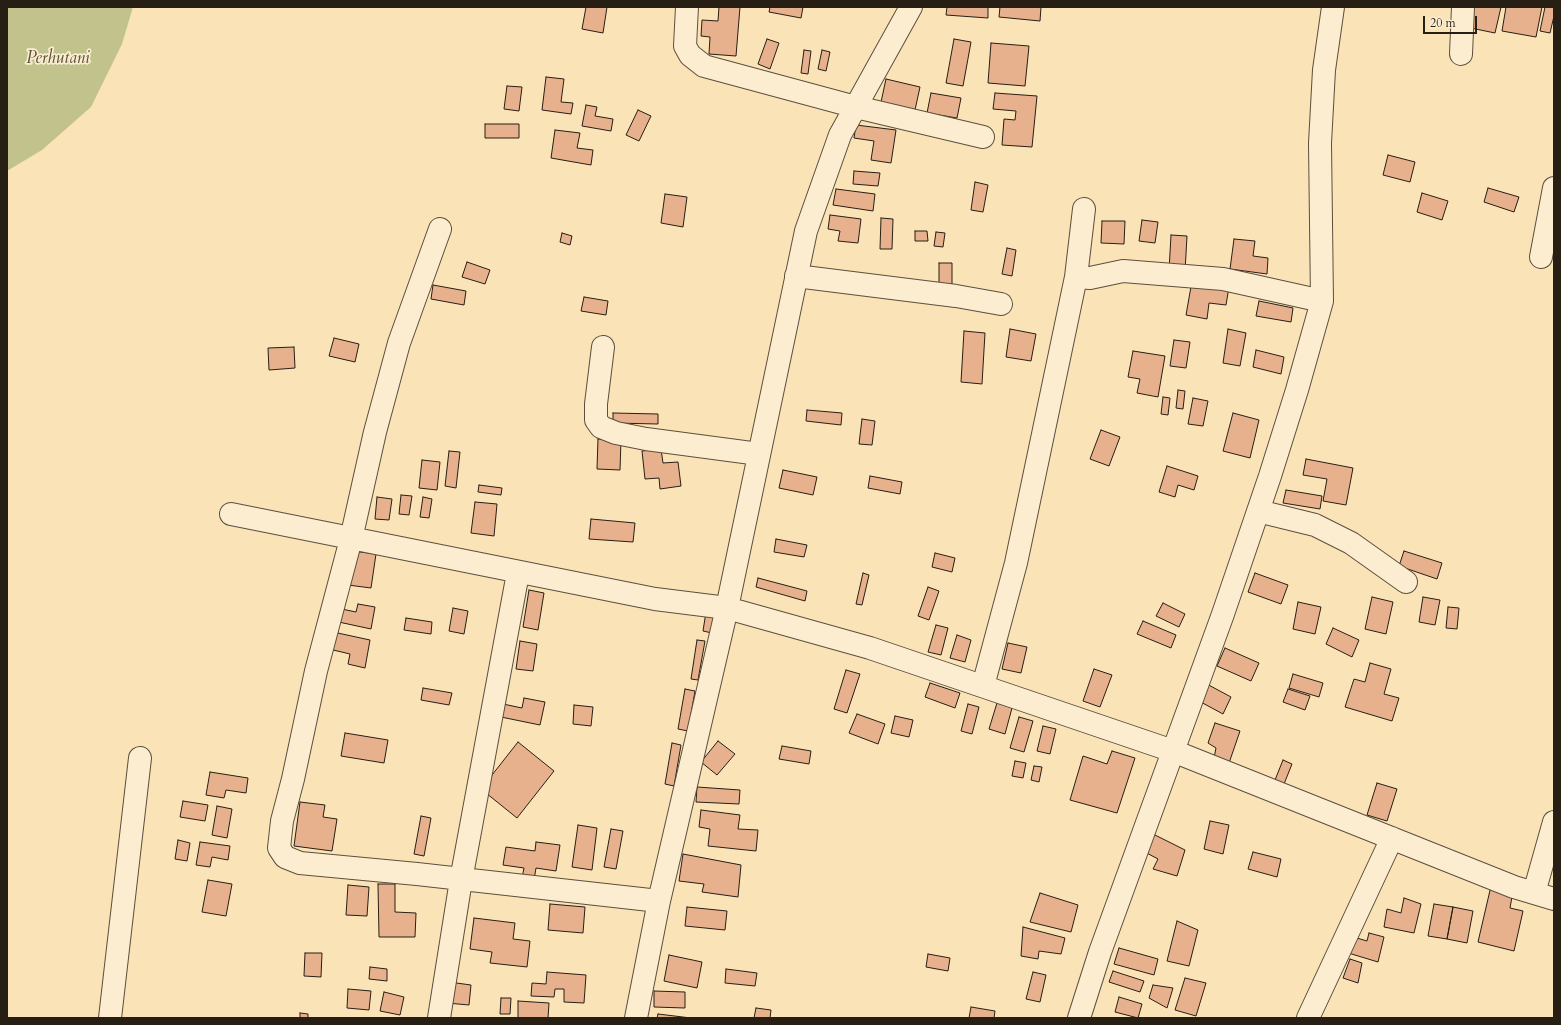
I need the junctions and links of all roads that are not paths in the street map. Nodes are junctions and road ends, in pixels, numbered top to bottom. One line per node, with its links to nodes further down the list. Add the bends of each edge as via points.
1 (687, 7): 6 (street, via 685,46 690,56 704,66)
2 (911, 7): 6 (street)
3 (1333, 7): 14 (street, via 1324,70 1320,143)
4 (1462, 7): 5 (street)
5 (1461, 54)
6 (856, 107): 7 (street); 12 (street, via 840,135 806,231)
7 (983, 138)
8 (1554, 188): 11 (street)
9 (1084, 209): 13 (street)
10 (440, 229): 20 (street, via 399,343 375,432)
11 (1541, 256)
12 (796, 276): 15 (street); 17 (street)
13 (1076, 277): 14 (street, via 1090,278 1123,271 1215,278); 24 (street, via 1016,563)
14 (1322, 301): 18 (street, via 1297,390)
15 (1001, 304)
16 (603, 347): 17 (street, via 596,404 596,420 600,427 646,439)
17 (759, 454): 23 (street)
18 (1258, 511): 22 (street, via 1316,525 1351,542); 25 (street)
19 (232, 514): 20 (street)
20 (351, 539): 21 (street); 29 (street, via 316,671 282,821 279,848 285,857 300,863)
21 (518, 572): 23 (street, via 655,599); 29 (street)
22 (1406, 582)
23 (727, 608): 24 (street, via 870,648); 31 (street)
24 (983, 686): 25 (street)
25 (1173, 751): 28 (street); 35 (street)
26 (140, 758): 32 (street)
27 (1554, 822): 30 (street)
28 (1392, 838): 30 (street, via 1514,887); 36 (street)
29 (461, 880): 31 (street); 33 (street)
30 (1544, 896)
31 (659, 901): 34 (street)
32 (110, 1018)
33 (439, 1018)
34 (636, 1018)
35 (1078, 1018)
36 (1308, 1018)

